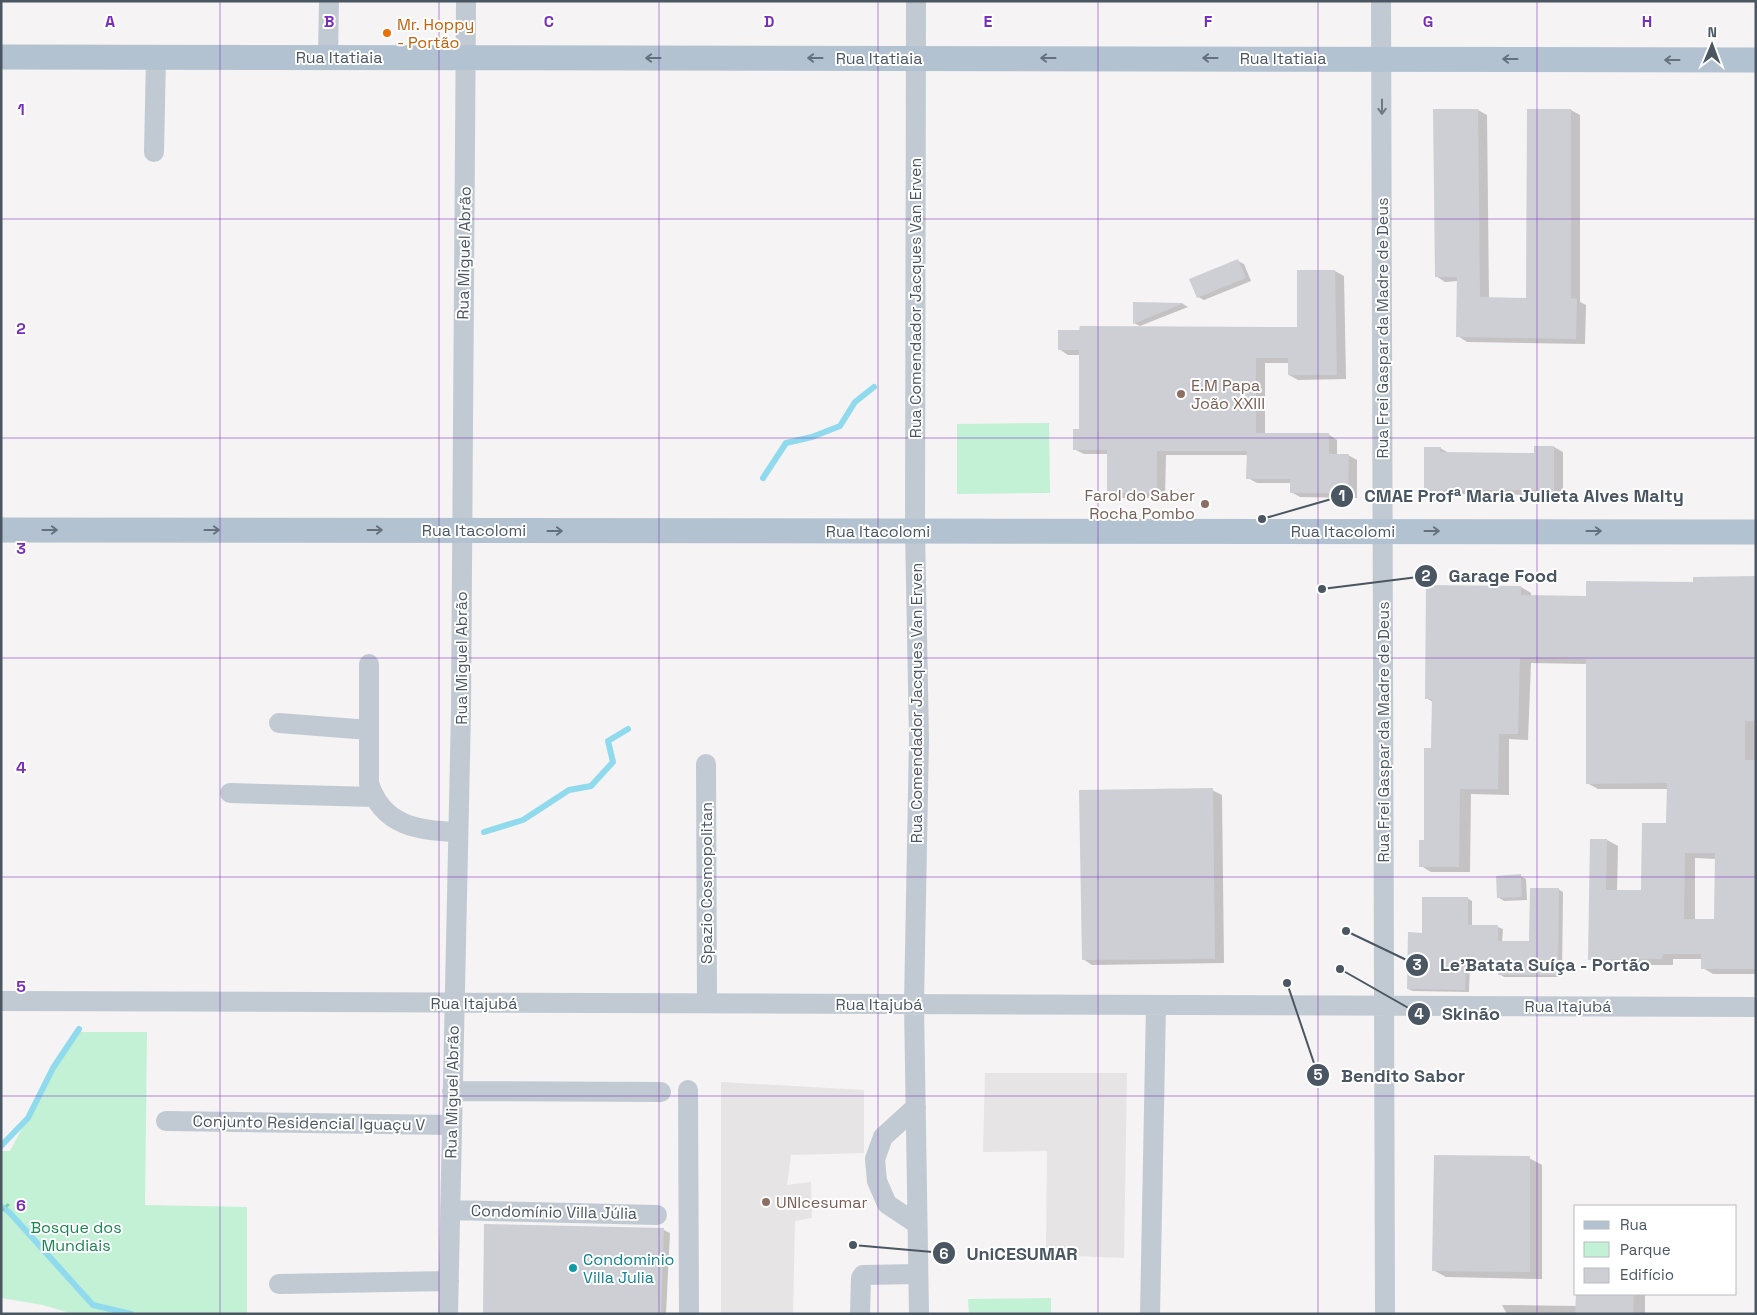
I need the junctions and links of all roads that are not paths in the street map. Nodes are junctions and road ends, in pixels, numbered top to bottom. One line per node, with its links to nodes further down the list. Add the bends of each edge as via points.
1 (329, 1): 6 (street)
2 (466, 1): 8 (street, Rua Miguel Abrão)
3 (916, 1): 9 (street, Rua Comendador Jacques Van Erven)
4 (1381, 1): 10 (street, Rua Frei Gaspar da Madre de Deus)
5 (1, 57): 7 (main road, Rua Itatiaia)
6 (328, 57): 7 (main road, Rua Itatiaia); 8 (main road, Rua Itatiaia)
7 (156, 58): 12 (street)
8 (466, 58): 9 (main road, Rua Itatiaia, one-way to 8); 14 (street, Rua Miguel Abrão)
9 (916, 58): 10 (main road, Rua Itatiaia, one-way to 9); 15 (street, Rua Comendador Jacques Van Erven)
10 (1382, 58): 11 (main road, Rua Itatiaia, one-way to 10); 16 (street, Rua Frei Gaspar da Madre de Deus, one-way to 16)
11 (1756, 60)
12 (154, 152)
13 (1, 530): 14 (main road, Rua Itacolomi, one-way to 14)
14 (461, 530): 15 (main road, Rua Itacolomi, one-way to 15); 24 (street, Rua Miguel Abrão)
15 (915, 531): 16 (main road, Rua Itacolomi); 28 (street, Rua Comendador Jacques Van Erven, via 919,739)
16 (1383, 531): 17 (main road, Rua Itacolomi, one-way to 17); 30 (street, Rua Frei Gaspar da Madre de Deus)
17 (1756, 532)
18 (369, 664): 20 (street)
19 (279, 723): 20 (street)
20 (369, 730): 23 (street, via 369,784)
21 (706, 764): 27 (street, Spazio Cosmopolitan)
22 (230, 793): 23 (street)
23 (374, 798): 24 (street, via 394,820 433,831)
24 (458, 832): 26 (street, Rua Miguel Abrão)
25 (1, 1001): 26 (street, Rua Itajubá)
26 (454, 1002): 27 (street, Rua Itajubá); 33 (street, Rua Miguel Abrão)
27 (707, 1003): 28 (street, Rua Itajubá)
28 (914, 1004): 29 (street, Rua Itajubá); 35 (street, Rua Comendador Jacques Van Erven)
29 (1156, 1004): 30 (street, Rua Itajubá); 48 (street)
30 (1384, 1005): 31 (street, Rua Itajubá); 49 (street, Rua Frei Gaspar da Madre de Deus)
31 (1756, 1007)
32 (688, 1090): 45 (street)
33 (452, 1091): 34 (street); 37 (street, Rua Miguel Abrão)
34 (661, 1092)
35 (916, 1107): 40 (street, Rua Comendador Jacques Van Erven); 40 (street, via 884,1137 875,1159 877,1181 887,1204)
36 (166, 1121): 37 (street, Conjunto Residencial Iguaçu V)
37 (452, 1125): 38 (street, Rua Miguel Abrão)
38 (450, 1210): 39 (street, Condomínio Villa Júlia); 42 (street, Rua Miguel Abrão)
39 (657, 1215)
40 (918, 1224): 41 (street, Rua Comendador Jacques Van Erven)
41 (918, 1274): 46 (street, via 863,1275); 47 (street, Rua Comendador Jacques Van Erven)
42 (449, 1281): 43 (street); 44 (street, Rua Miguel Abrão)
43 (279, 1284)
44 (448, 1314)
45 (689, 1314)
46 (860, 1314)
47 (919, 1314)
48 (1150, 1314)
49 (1385, 1314)

